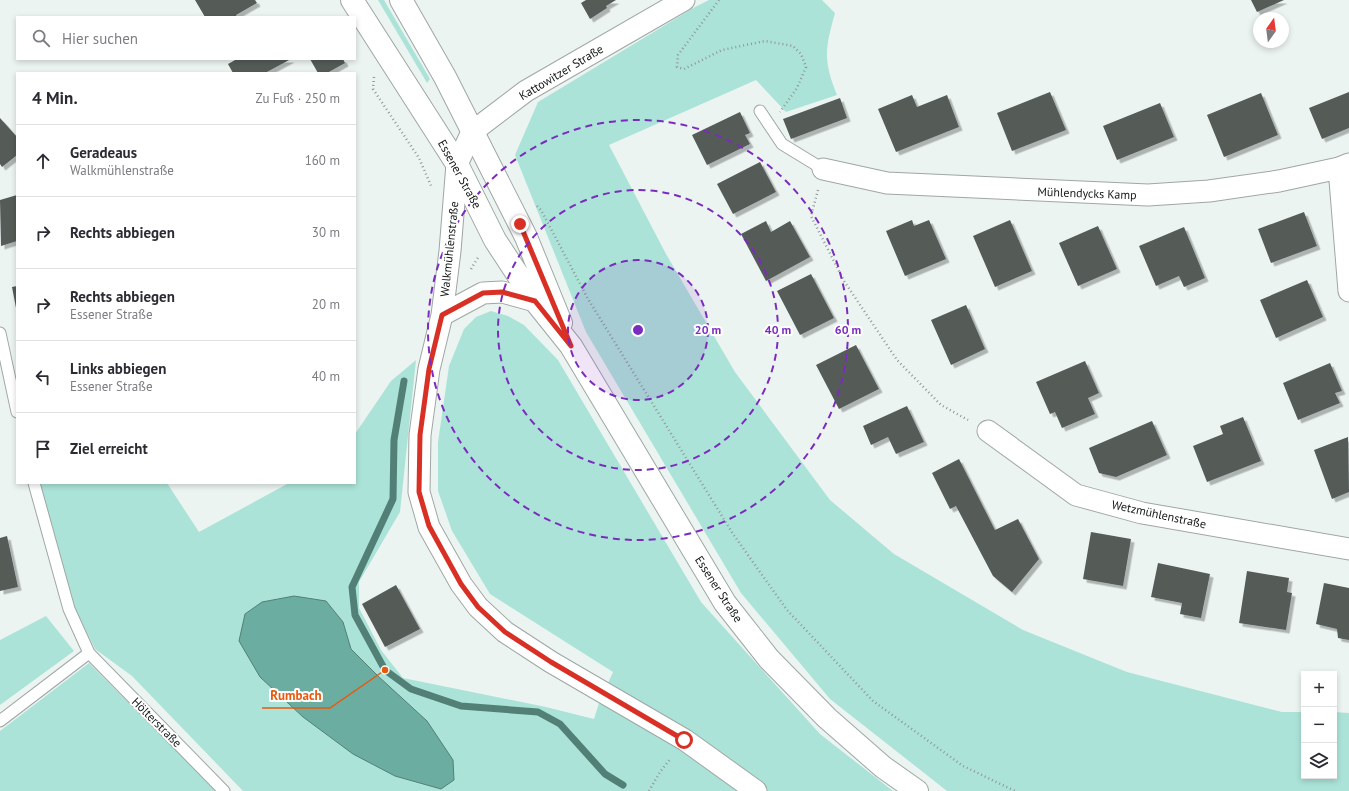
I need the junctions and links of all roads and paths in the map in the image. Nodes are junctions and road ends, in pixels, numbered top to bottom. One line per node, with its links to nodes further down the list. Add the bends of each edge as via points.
1 (352, 0): 9 (main road, Essener Straße)
2 (401, 0): 8 (main road, Essener Straße, via 445,77)
3 (719, 0): 7 (path, via 678,55 677,67 684,69 722,50 765,41 794,46 801,54 806,68 797,88)
4 (680, 1): 8 (street, Kattowitzer Straße, via 526,91)
5 (373, 89): 12 (path, via 419,158)
6 (760, 111): 7 (lane)
7 (770, 123): 11 (lane, via 782,144)
8 (472, 132): 9 (street, Kattowitzer Straße); 18 (main road, Essener Straße, via 526,237)
9 (457, 164): 15 (main road, Essener Straße, via 495,240); 16 (street, Walkmühlenstraße, via 449,266)
10 (1344, 166): 11 (street, Mühlendycks Kamp, via 1279,181 1209,191 1148,195 887,183); 14 (street)
11 (823, 169): 20 (path, via 811,216 844,281 897,360 941,405)
12 (433, 191)
13 (541, 210): 30 (path, via 588,299 733,534 786,610 873,701 963,766)
14 (1349, 291)
15 (535, 301): 16 (street, via 502,292 483,293); 18 (main road, Essener Straße)
16 (442, 315): 28 (street, Walkmühlenstraße, via 429,369 420,435 419,492 429,526 461,584 478,607 505,632 684,740)
17 (0, 333): 19 (lane)
18 (571, 346): 29 (main road, Essener Straße, via 725,603 769,659 827,718 883,767)
19 (16, 407)
20 (988, 431): 22 (street, Wetzmühlenstraße, via 1076,495 1142,513)
21 (34, 484): 23 (lane, Hölterstraße, via 69,609)
22 (1349, 549)
23 (89, 653): 24 (lane); 26 (lane, Hölterstraße)
24 (0, 721)
25 (660, 772): 27 (path)
26 (224, 791)
27 (649, 791)
28 (756, 791)
29 (917, 791)
30 (1015, 791)

